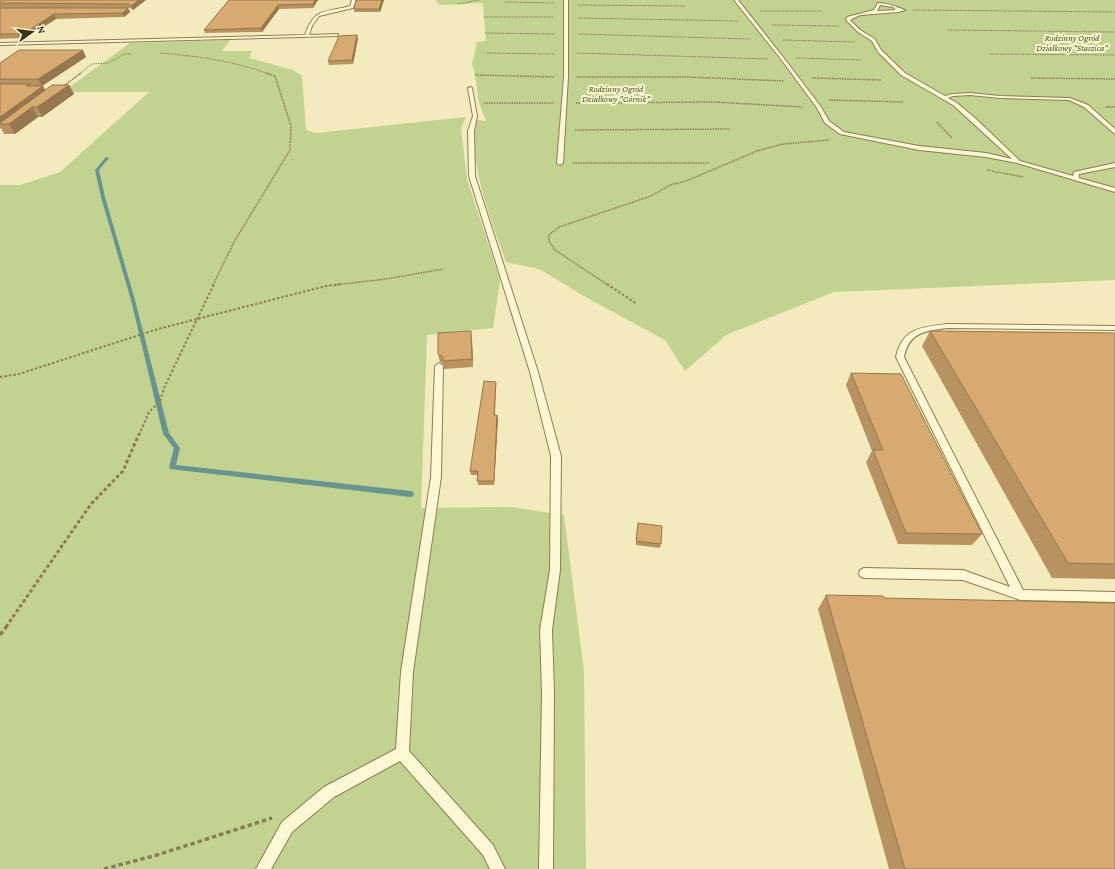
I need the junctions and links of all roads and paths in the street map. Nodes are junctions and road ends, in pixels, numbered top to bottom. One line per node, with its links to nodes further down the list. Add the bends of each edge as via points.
1 (354, 0): 22 (lane, via 352,7 324,12 314,17)
2 (479, 0): 6 (path)
3 (736, 0): 9 (lane)
4 (505, 2): 5 (path)
5 (566, 3): 7 (path); 14 (lane)
6 (458, 4)
7 (685, 6)
8 (901, 10): 11 (path); 12 (lane); 12 (lane, via 894,6 879,4 875,11)
9 (744, 11): 10 (path); 15 (lane)
10 (821, 11)
11 (1115, 12)
12 (868, 13): 43 (lane, via 851,16 848,20 859,31 874,40 879,51 903,74)
13 (484, 17): 14 (path)
14 (566, 18): 15 (path); 20 (lane)
15 (754, 23): 16 (path); 23 (lane)
16 (839, 26)
17 (948, 30): 18 (path)
18 (1115, 32)
19 (485, 33): 20 (path)
20 (567, 34): 23 (path); 29 (lane)
21 (338, 35): 22 (lane)
22 (307, 36): 25 (lane)
23 (768, 39): 24 (path); 32 (lane)
24 (856, 42)
25 (0, 44)
26 (155, 52): 65 (path, via 196,55 234,62 275,76 292,126 290,150 234,242)
27 (487, 53): 29 (path)
28 (133, 54): 42 (path, via 125,54 108,63 92,64)
29 (567, 54): 32 (path); 35 (lane)
30 (990, 54): 31 (path)
31 (1115, 55)
32 (782, 58): 33 (path); 36 (lane)
33 (862, 60)
34 (475, 76): 35 (path)
35 (566, 77): 40 (path, via 688,77); 47 (lane)
36 (795, 77): 39 (path); 40 (lane)
37 (1031, 78): 38 (path)
38 (1115, 79)
39 (881, 80)
40 (798, 81): 44 (lane)
41 (470, 88): 78 (lane, via 475,116 471,132 472,176 534,372 556,456 555,570 546,630)
42 (58, 90)
43 (945, 98): 52 (lane, via 970,94 1070,99 1086,106); 55 (lane, via 973,119)
44 (812, 99): 45 (path); 48 (lane)
45 (903, 102)
46 (479, 103): 47 (path)
47 (565, 103): 48 (path, via 714,102); 51 (lane)
48 (819, 108): 55 (lane, via 827,122 842,133 919,148 986,155)
49 (937, 122): 53 (path)
50 (730, 129): 51 (path)
51 (563, 130): 56 (lane)
52 (1115, 132)
53 (952, 139)
54 (830, 140): 64 (path, via 783,144 757,151 686,181 670,185 651,196 559,227 549,235 549,241 555,250)
55 (1018, 162): 61 (lane)
56 (560, 163): 57 (path)
57 (709, 163)
58 (1115, 165): 61 (lane, via 1076,173)
59 (981, 168): 60 (path)
60 (1026, 178)
61 (1076, 178): 62 (lane)
62 (1115, 190)
63 (443, 269): 65 (path, via 326,286)
64 (637, 304)
65 (196, 319): 68 (path); 72 (path, via 160,401 149,412 123,471 91,504)
66 (1115, 328): 70 (lane, via 947,326 922,329 907,338 901,346 900,357)
67 (439, 366): 73 (lane, via 436,477 407,672)
68 (0, 378)
69 (864, 573): 70 (lane, via 963,575)
70 (1020, 595): 71 (lane)
71 (1115, 597)
72 (0, 635)
73 (402, 753): 74 (lane, via 329,792); 77 (lane, via 488,850)
74 (287, 826): 75 (path, via 276,816 158,855); 76 (lane)
75 (104, 869)
76 (263, 869)
77 (498, 869)
78 (546, 869)

